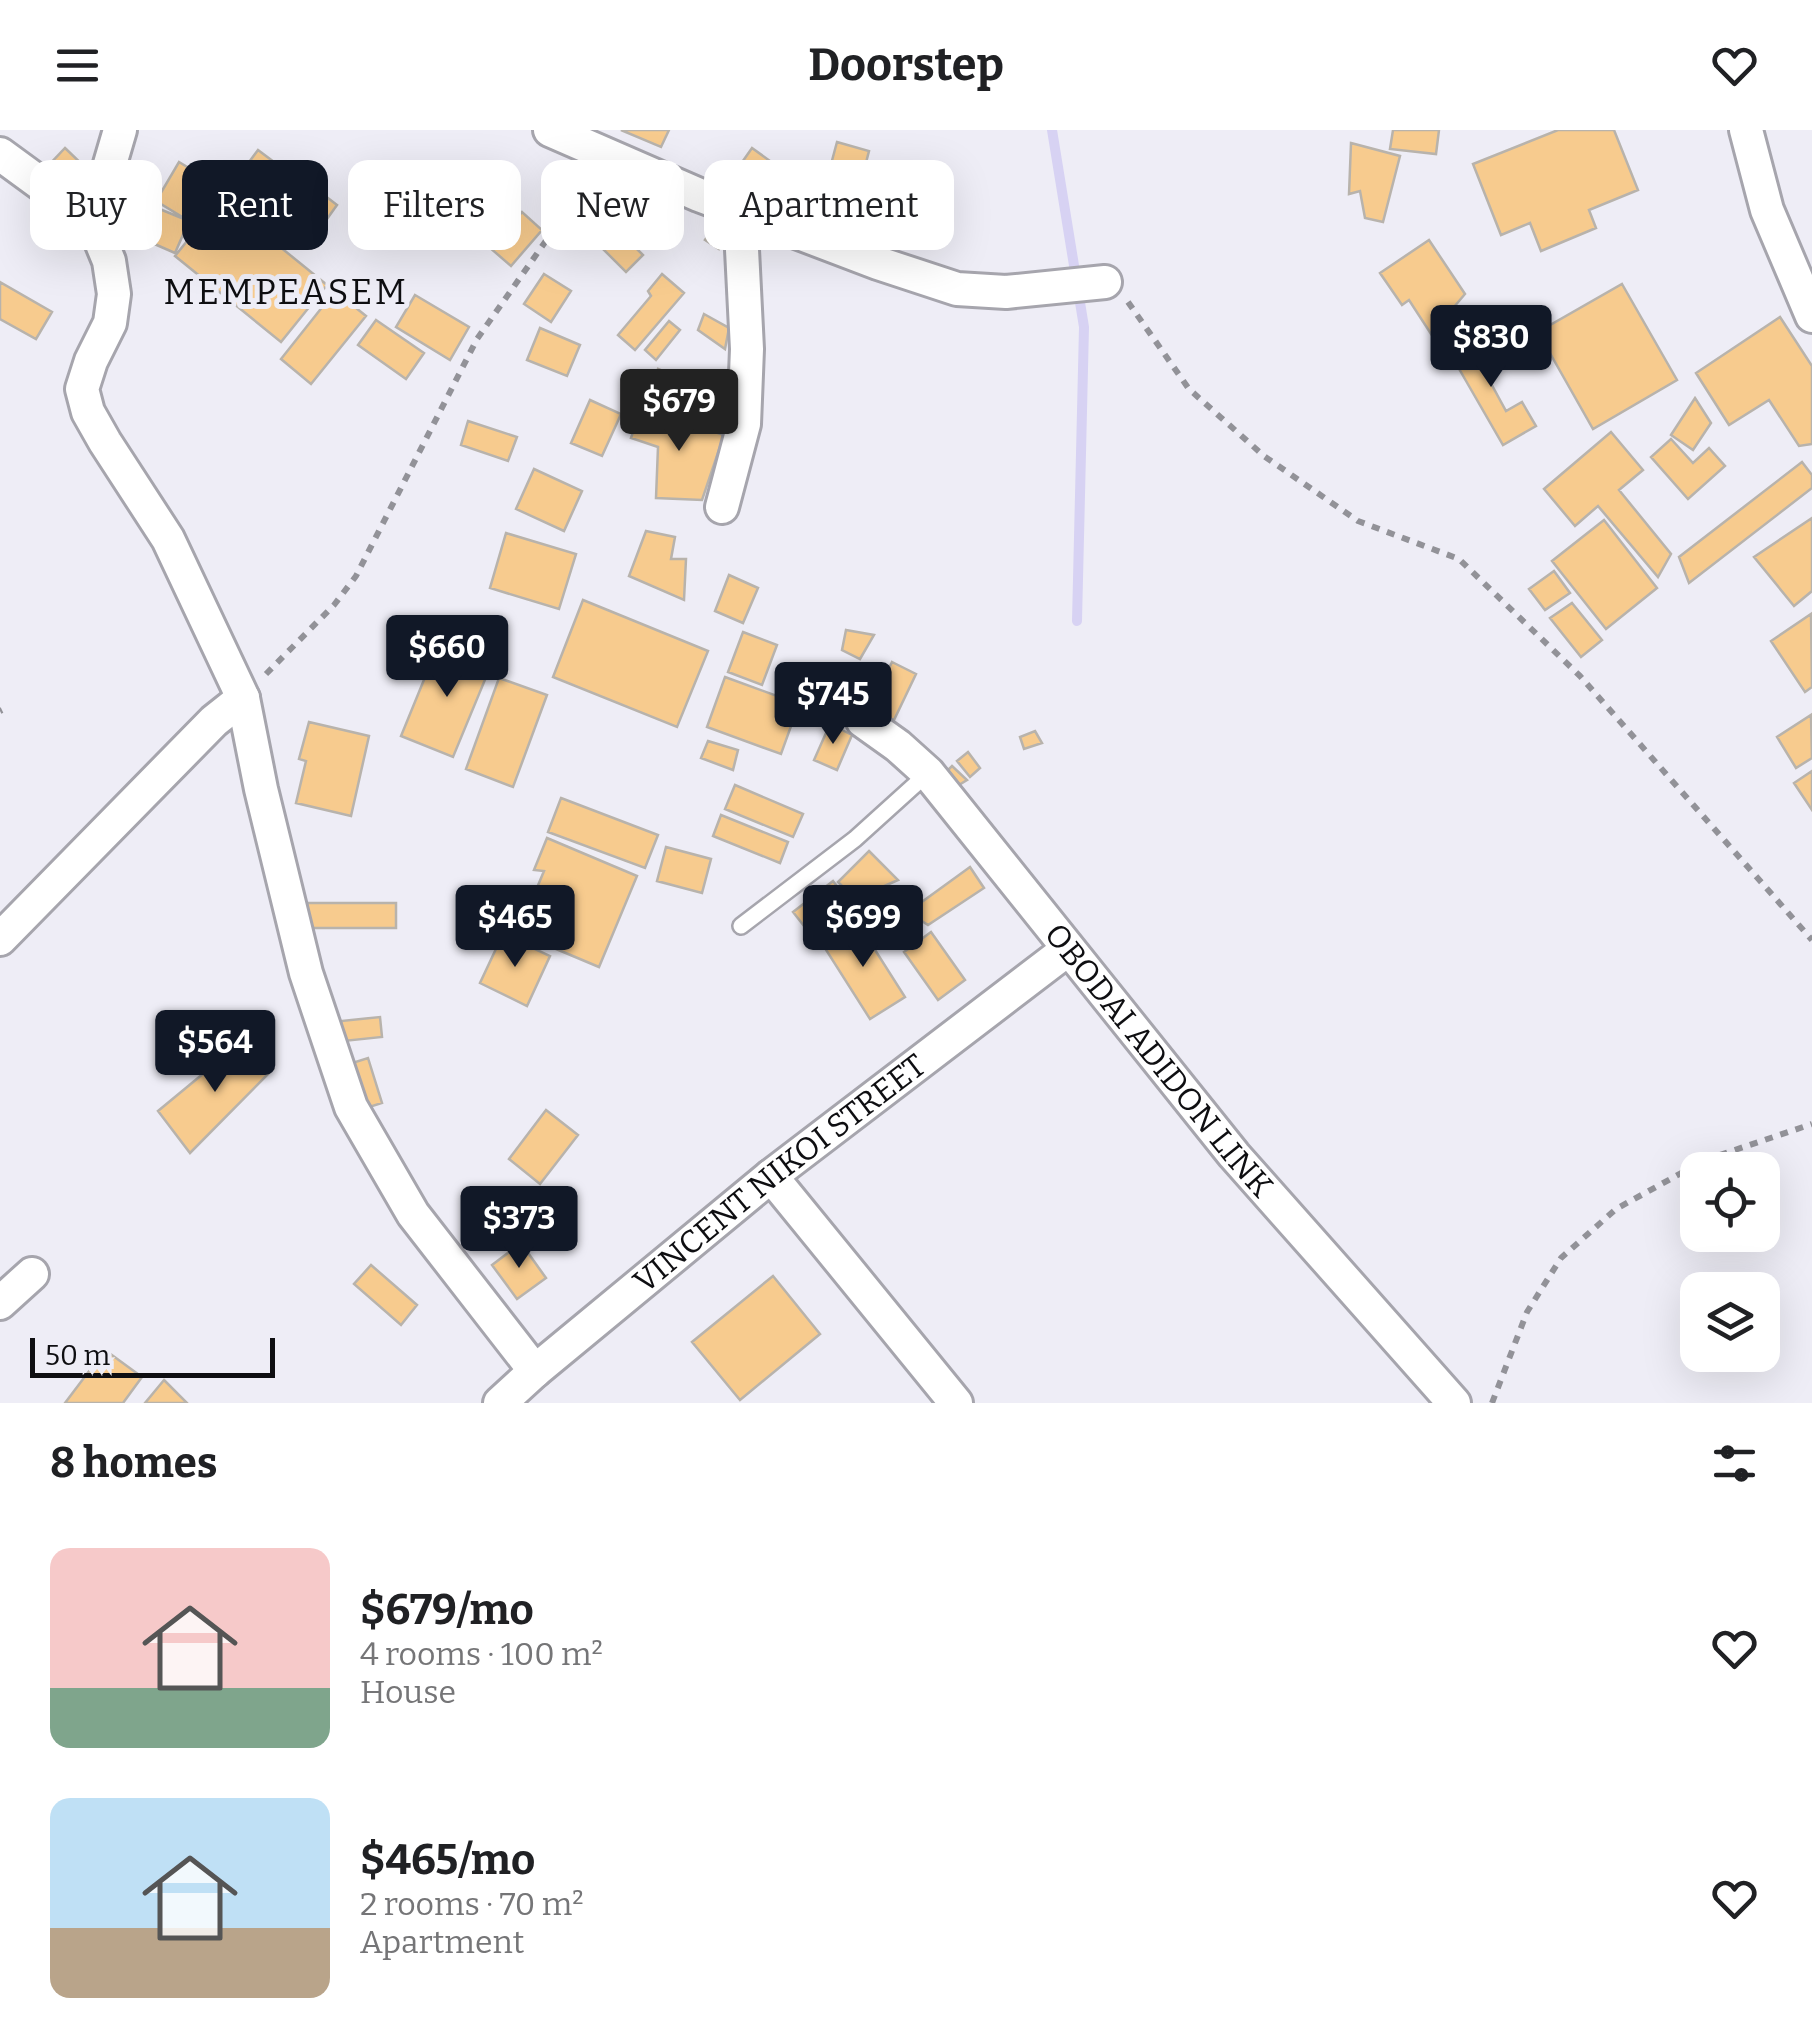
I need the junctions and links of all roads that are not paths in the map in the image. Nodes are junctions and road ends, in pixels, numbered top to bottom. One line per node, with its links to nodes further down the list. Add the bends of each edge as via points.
1 (120, 130): 5 (street)
2 (550, 130): 7 (street)
3 (1746, 130): 12 (street, via 1767,210)
4 (0, 154): 6 (street)
5 (111, 160)
6 (30, 176)
7 (704, 195)
8 (104, 250): 14 (street, via 114,294 110,323 82,390 88,412 168,539)
9 (742, 250): 13 (street, via 744,424)
10 (845, 250): 11 (street, via 957,289 1006,292)
11 (1097, 282)
12 (1812, 316)
13 (722, 506)
14 (243, 698): 18 (street); 23 (street, via 306,973 351,1106 413,1214)
15 (863, 721): 16 (street, OBODAI ADIDON LINK)
16 (928, 773): 17 (lane, via 855,840); 19 (street, OBODAI ADIDON LINK)
17 (741, 926)
18 (0, 939)
19 (1068, 950): 20 (street, VINCENT NIKOI STREET); 26 (street, OBODAI ADIDON LINK, via 1234,1155)
20 (771, 1176): 23 (street, VINCENT NIKOI STREET); 25 (street)
21 (32, 1274): 22 (street)
22 (0, 1303)
23 (535, 1371): 24 (street, VINCENT NIKOI STREET)
24 (500, 1403)
25 (956, 1403)
26 (1454, 1403)

